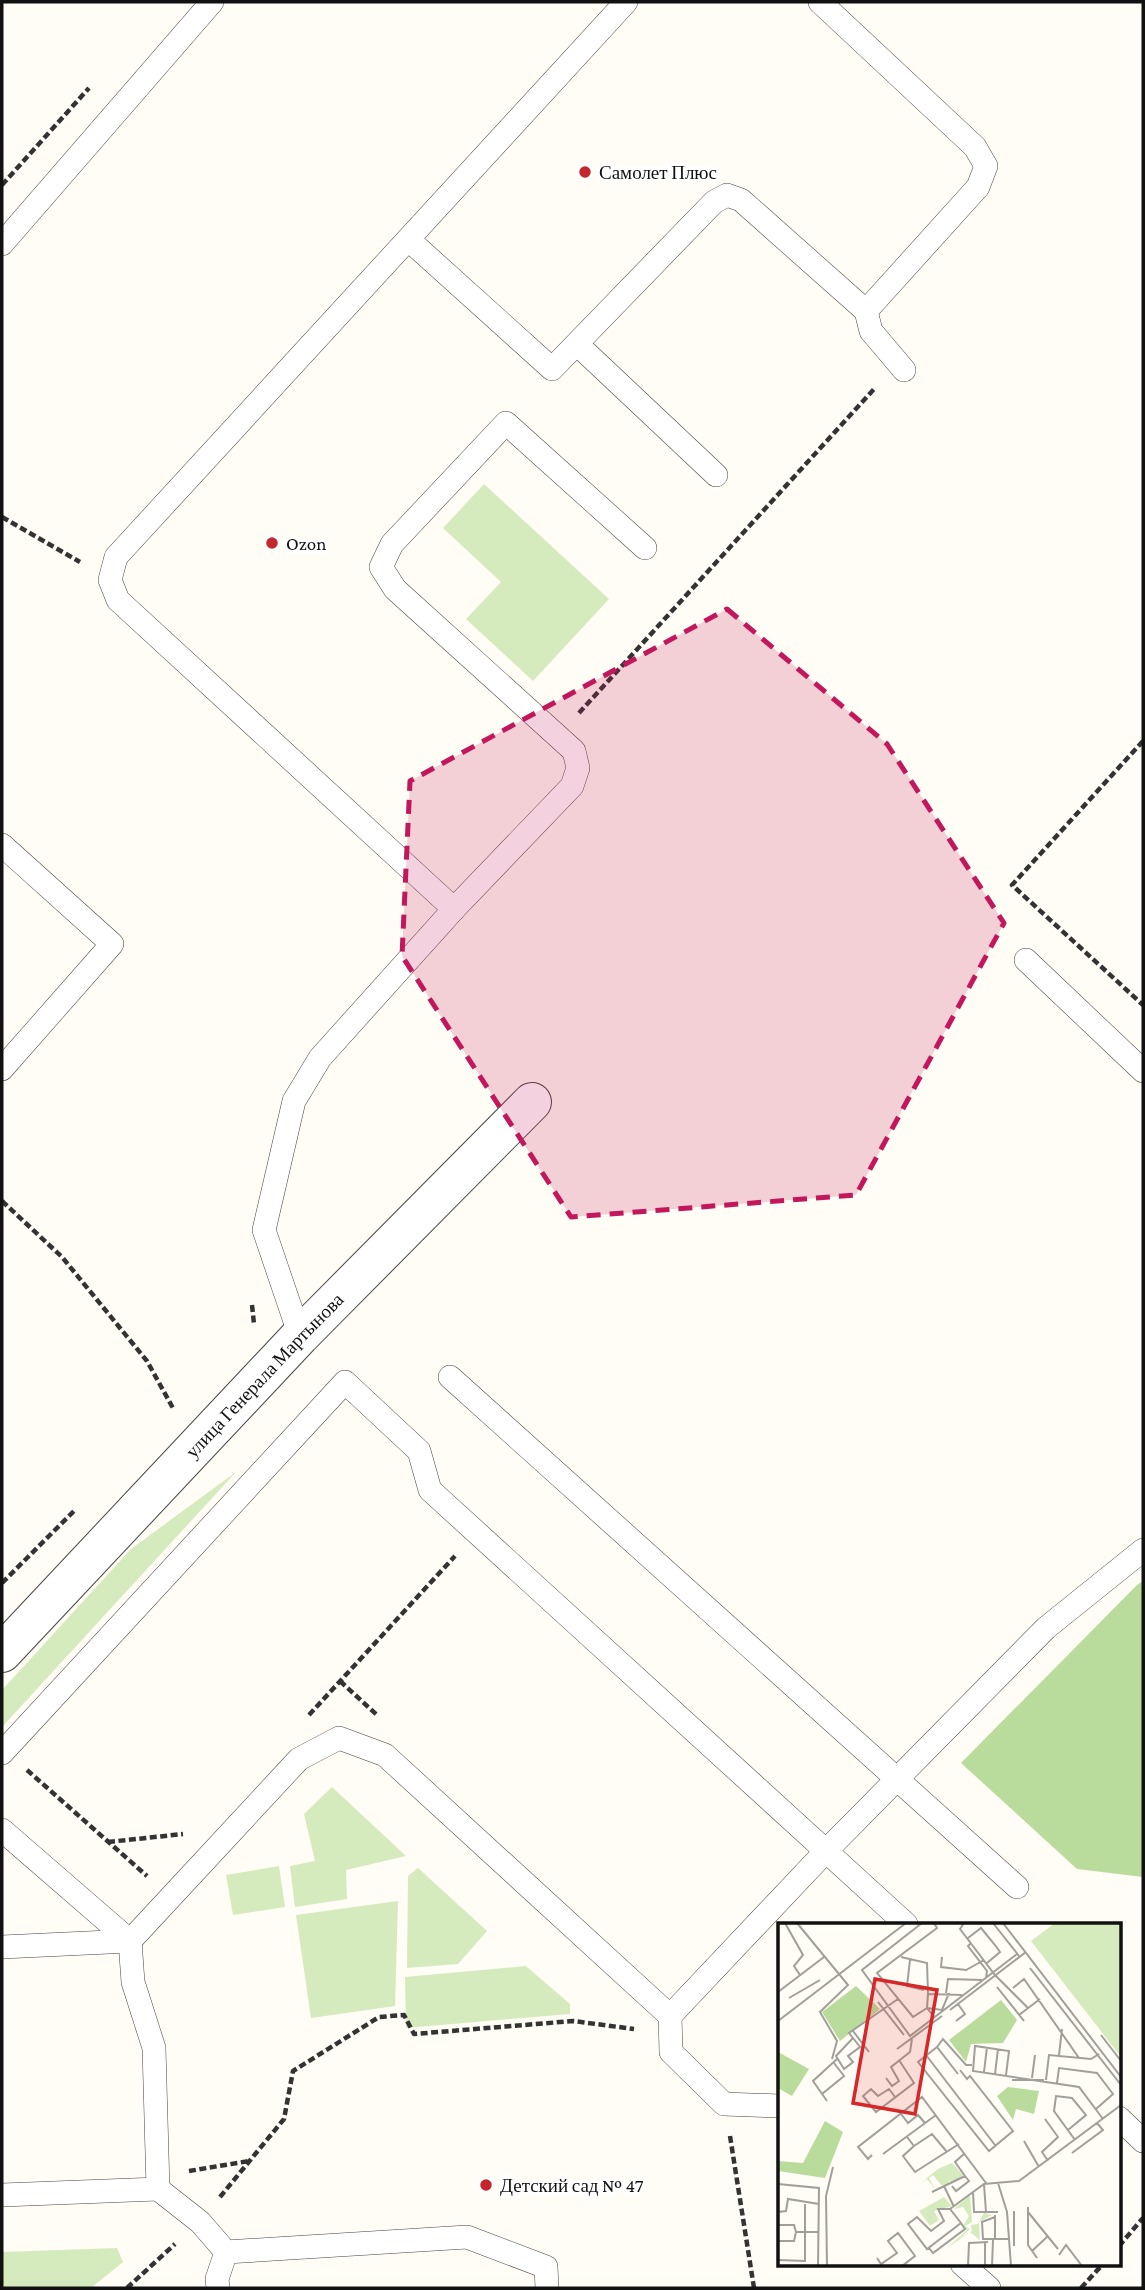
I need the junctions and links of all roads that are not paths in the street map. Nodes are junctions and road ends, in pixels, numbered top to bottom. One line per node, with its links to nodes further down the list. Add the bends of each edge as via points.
1 (212, 2): 5 (lane)
2 (626, 2): 4 (lane)
3 (820, 2): 6 (lane, via 975,147 986,166 978,187)
4 (409, 240): 7 (lane, via 552,369); 12 (lane, via 116,557 110,580 118,600)
5 (2, 244)
6 (866, 311): 7 (lane, via 741,200 727,195 714,202); 8 (lane, via 872,331)
7 (578, 345): 9 (lane)
8 (901, 367)
9 (716, 475)
10 (645, 548): 12 (lane, via 506,423 391,544 382,567 395,589 574,751 578,768 572,786)
11 (2, 845): 14 (lane, via 112,944)
12 (454, 909): 17 (lane, via 320,1058 294,1101 264,1230)
13 (1026, 960): 15 (lane)
14 (2, 1069)
15 (1143, 1071)
16 (532, 1102): 17 (street, улица Генерала Мартынова)
17 (299, 1336): 20 (street, улица Генерала Мартынова)
18 (450, 1377): 22 (lane)
19 (1143, 1550): 22 (lane, via 1046,1628)
20 (2, 1653)
21 (3, 1752): 24 (lane, via 345,1382 419,1451 429,1490)
22 (897, 1780): 24 (lane); 25 (lane)
23 (2, 1829): 27 (lane)
24 (826, 1851): 26 (lane); 29 (lane)
25 (1017, 1887)
26 (905, 1923)
27 (130, 1941): 28 (lane); 29 (lane, via 299,1759 339,1738 385,1755); 33 (lane, via 133,1982 154,2048)
28 (2, 1947)
29 (670, 2025): 30 (lane, via 671,2052 724,2104)
30 (778, 2106)
31 (1120, 2119): 32 (lane)
32 (1143, 2141)
33 (158, 2182): 34 (lane); 35 (lane)
34 (2, 2195)
35 (226, 2252): 37 (lane); 38 (lane, via 467,2237 546,2267)
36 (964, 2266): 39 (lane)
37 (218, 2288)
38 (547, 2288)
39 (989, 2288)

